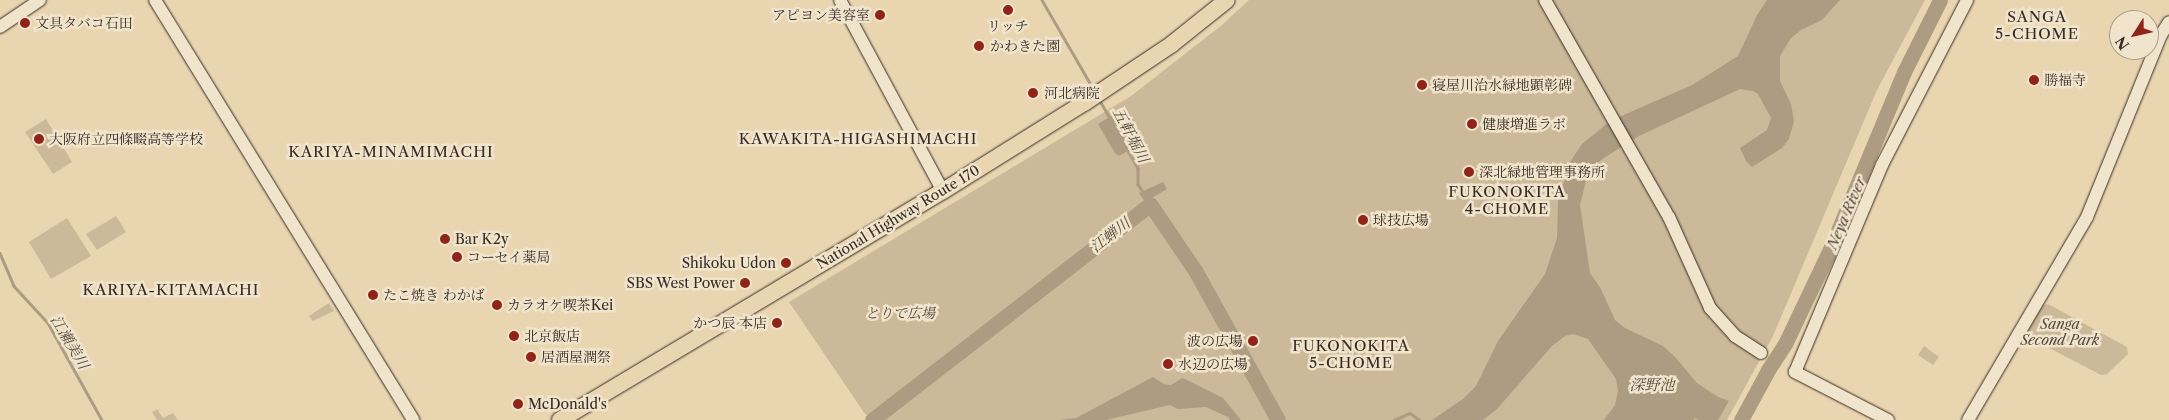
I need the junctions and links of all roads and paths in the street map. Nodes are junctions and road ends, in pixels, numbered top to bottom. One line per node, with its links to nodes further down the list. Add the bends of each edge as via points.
1 (40, 0): 8 (street)
2 (155, 0): 11 (street)
3 (840, 0): 9 (street)
4 (1227, 0): 9 (highway, National Highway Route 170, via 1172,44 1104,90)
5 (1545, 0): 10 (street, via 1660,200 1710,308 1728,330)
6 (1967, 0): 13 (street, via 1882,165 1795,372)
7 (2169, 22): 14 (street, via 2160,35 2087,217)
8 (0, 27)
9 (943, 191): 12 (highway, National Highway Route 170)
10 (1761, 353)
11 (413, 420)
12 (560, 420)
13 (1888, 420)
14 (1968, 420)

